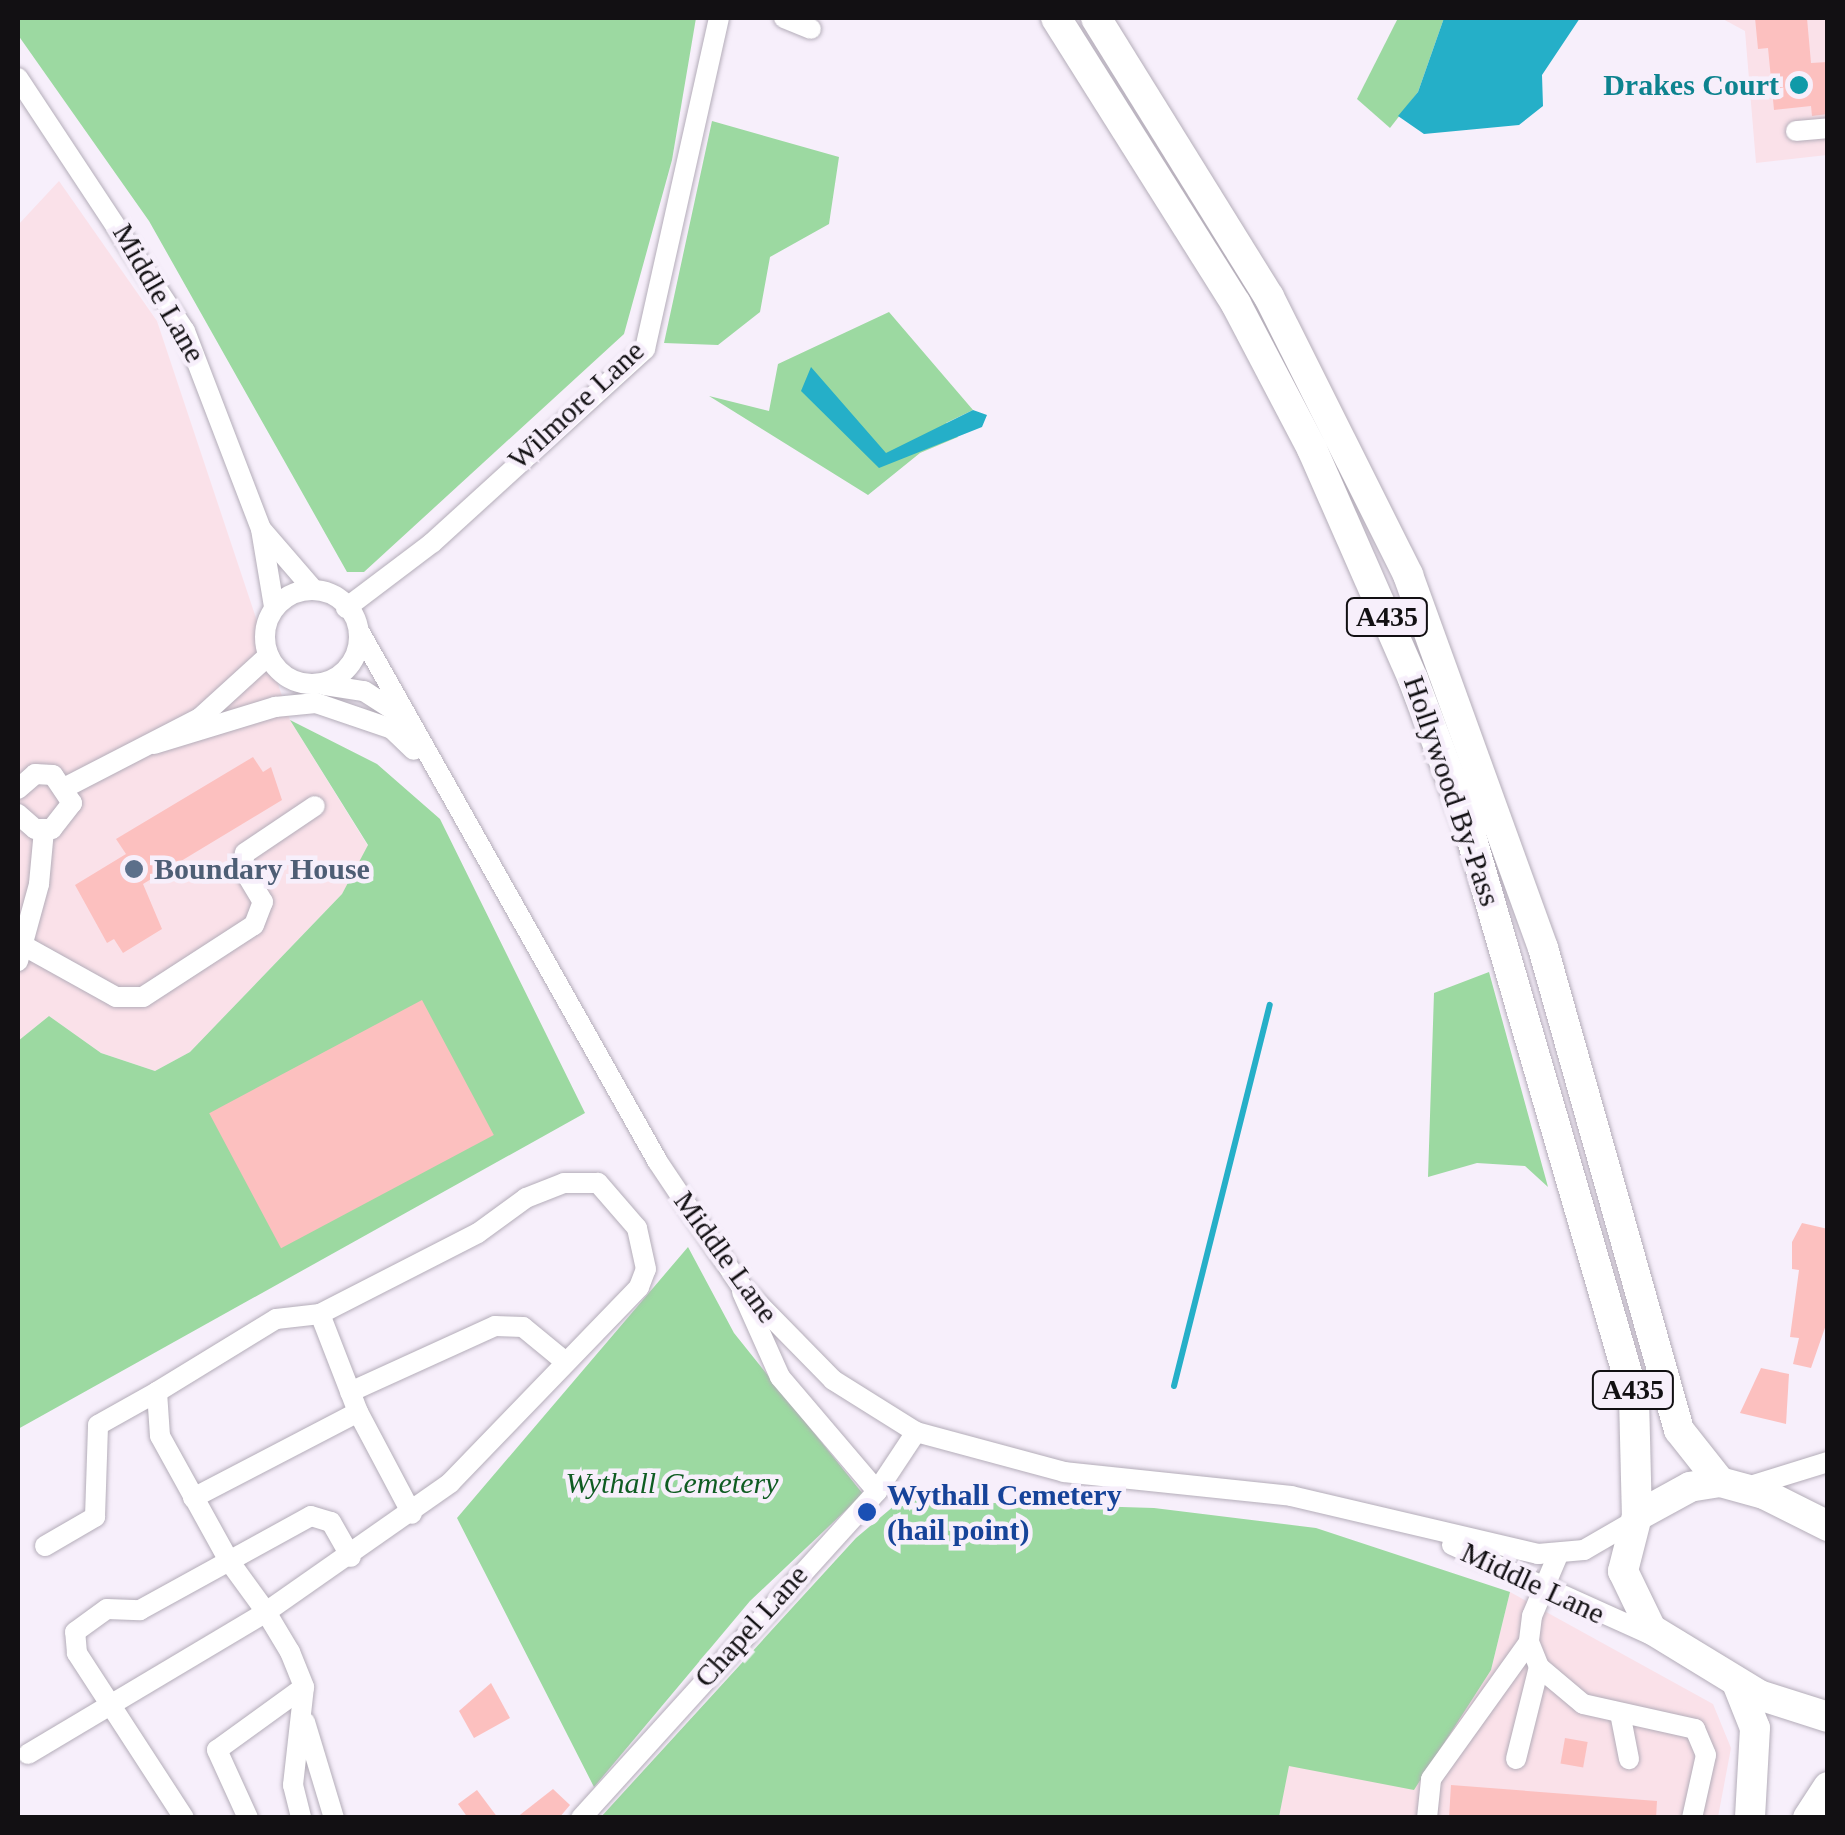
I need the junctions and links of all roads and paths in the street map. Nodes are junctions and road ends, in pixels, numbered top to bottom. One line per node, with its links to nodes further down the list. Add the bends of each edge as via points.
1 (719, 18): 12 (street, Wilmore Lane, via 645,349 432,543)
2 (784, 18): 5 (street)
3 (1056, 18): 36 (highway, Hollywood By-Pass / A435, via 1236,304 1312,449 1413,679 1466,819 1634,1397)
4 (1096, 18): 32 (highway, Hollywood By-Pass / A435, via 1269,297 1408,575 1543,948 1679,1430)
5 (811, 29)
6 (18, 78): 9 (street, Middle Lane, via 185,331)
7 (1828, 128): 8 (street)
8 (1796, 131)
9 (261, 529): 10 (street, Middle Lane); 11 (street, Middle Lane)
10 (312, 588): 11 (street, via 287,593); 12 (street, Middle Lane)
11 (274, 607): 14 (street, Middle Lane)
12 (346, 608): 13 (street, Middle Lane)
13 (358, 630): 15 (street, via 356,658); 16 (street, Middle Lane)
14 (270, 654): 15 (street, Middle Lane, via 301,686); 17 (street, via 200,718)
15 (324, 685): 16 (street, Middle Lane, via 364,691)
16 (403, 716): 18 (street, Middle Lane)
17 (154, 744): 18 (street, via 274,706 316,703 392,728); 20 (street)
18 (434, 769): 25 (street, Middle Lane, via 585,1043)
19 (20, 777): 20 (street, via 44,773)
20 (68, 786): 23 (street, via 66,819)
21 (315, 806): 24 (street, via 245,853 242,867 263,902 254,925 144,997 116,997)
22 (18, 814): 23 (street)
23 (44, 830): 24 (street)
24 (22, 954)
25 (741, 1286): 30 (street, Middle Lane, via 833,1380); 33 (street, via 748,1320 780,1377)
26 (320, 1314): 27 (street, via 478,1233 526,1198 564,1183 598,1183 637,1228 646,1270 626,1304); 28 (street, via 276,1319); 29 (street)
27 (562, 1359): 29 (street, via 523,1327 495,1326); 35 (street)
28 (157, 1392): 34 (street, via 160,1436); 39 (street, via 98,1424 95,1517)
29 (354, 1402): 34 (street); 35 (street)
30 (916, 1432): 33 (street, Chapel Lane); 37 (street, Middle Lane, via 1064,1472 1291,1496)
31 (1828, 1462): 32 (street, via 1792,1480)
32 (1730, 1485): 36 (highway, via 1666,1496); 38 (highway)
33 (876, 1490): 62 (street, Chapel Lane)
34 (193, 1498): 42 (street)
35 (412, 1514): 41 (street)
36 (1636, 1518): 40 (street, Middle Lane); 46 (highway, Hollywood By-Pass, via 1626,1589 1637,1614)
37 (1394, 1522): 40 (street, Middle Lane); 43 (street, Middle Lane)
38 (1828, 1526)
39 (45, 1546)
40 (1558, 1555): 43 (street)
41 (352, 1557): 42 (street, via 331,1522 311,1516); 44 (street)
42 (229, 1560): 44 (street); 50 (street, via 140,1610 88,1617 75,1632 77,1652)
43 (1544, 1592): 45 (street); 46 (street, Middle Lane)
44 (266, 1612): 49 (street); 50 (street)
45 (1529, 1642): 47 (street); 63 (street, via 1431,1779)
46 (1671, 1643): 48 (highway, Hollywood By-Pass)
47 (1539, 1667): 51 (street, via 1582,1704); 56 (street)
48 (1737, 1684): 52 (highway, Hollywood By-Pass, via 1806,1715); 65 (highway, via 1755,1728)
49 (304, 1687): 53 (street); 59 (street, via 217,1750)
50 (113, 1708): 54 (street); 58 (street)
51 (1620, 1714): 55 (street); 64 (street, via 1695,1729 1706,1755)
52 (1828, 1717)
53 (305, 1722): 60 (street, via 293,1785); 61 (street)
54 (28, 1754)
55 (1629, 1758)
56 (1516, 1759)
57 (1828, 1787): 66 (highway)
58 (184, 1818)
59 (248, 1818)
60 (301, 1818)
61 (334, 1818)
62 (581, 1818)
63 (1427, 1818)
64 (1692, 1818)
65 (1750, 1818)
66 (1808, 1818)

